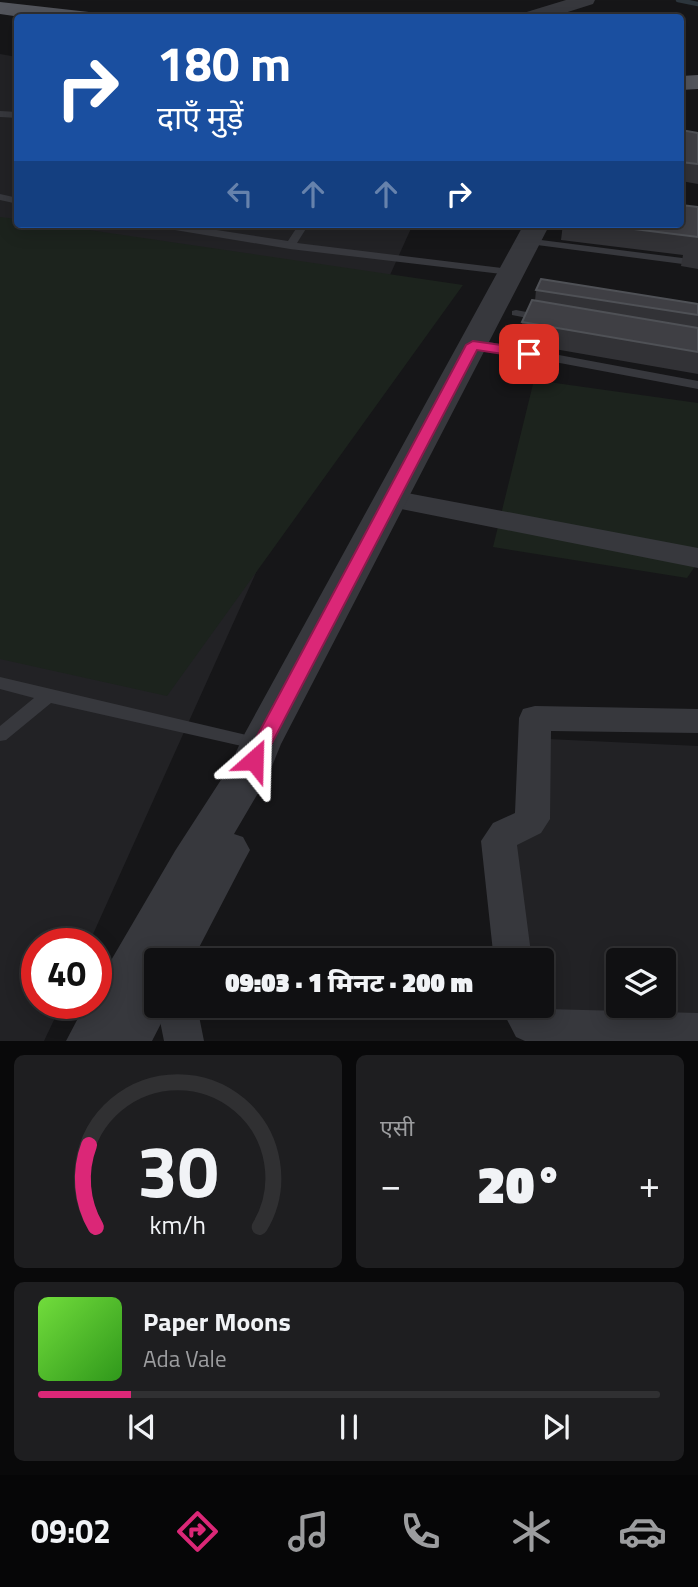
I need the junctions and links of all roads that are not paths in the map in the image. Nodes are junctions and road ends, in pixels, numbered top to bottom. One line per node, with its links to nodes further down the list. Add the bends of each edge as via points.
1 (568, 0): 5 (street)
2 (586, 0): 6 (street)
3 (0, 8): 4 (main road)
4 (53, 14)
5 (524, 14)
6 (540, 14)
7 (181, 228): 10 (lane)
8 (301, 228): 10 (lane)
9 (543, 230): 11 (lane); 12 (street); 15 (street, via 495,329)
10 (290, 246): 12 (lane)
11 (698, 263)
12 (510, 272): 15 (street, via 480,327)
13 (516, 313): 14 (lane)
14 (555, 320)
15 (481, 346): 16 (lane); 17 (street)
16 (698, 385)
17 (400, 501): 18 (street); 23 (street, via 324,676 299,723)
18 (698, 558)
19 (0, 683): 20 (lane)
20 (48, 696): 22 (lane); 23 (lane)
21 (698, 721): 25 (street, via 535,718 532,820 503,835 499,846)
22 (0, 735)
23 (270, 747): 24 (street); 30 (street, via 191,865)
24 (173, 948)
25 (511, 948)
26 (144, 1005): 31 (street)
27 (179, 1018): 32 (street)
28 (527, 1018): 29 (street, via 530,1024 547,1028)
29 (698, 1032)
30 (93, 1041)
31 (125, 1041)
32 (184, 1041)

